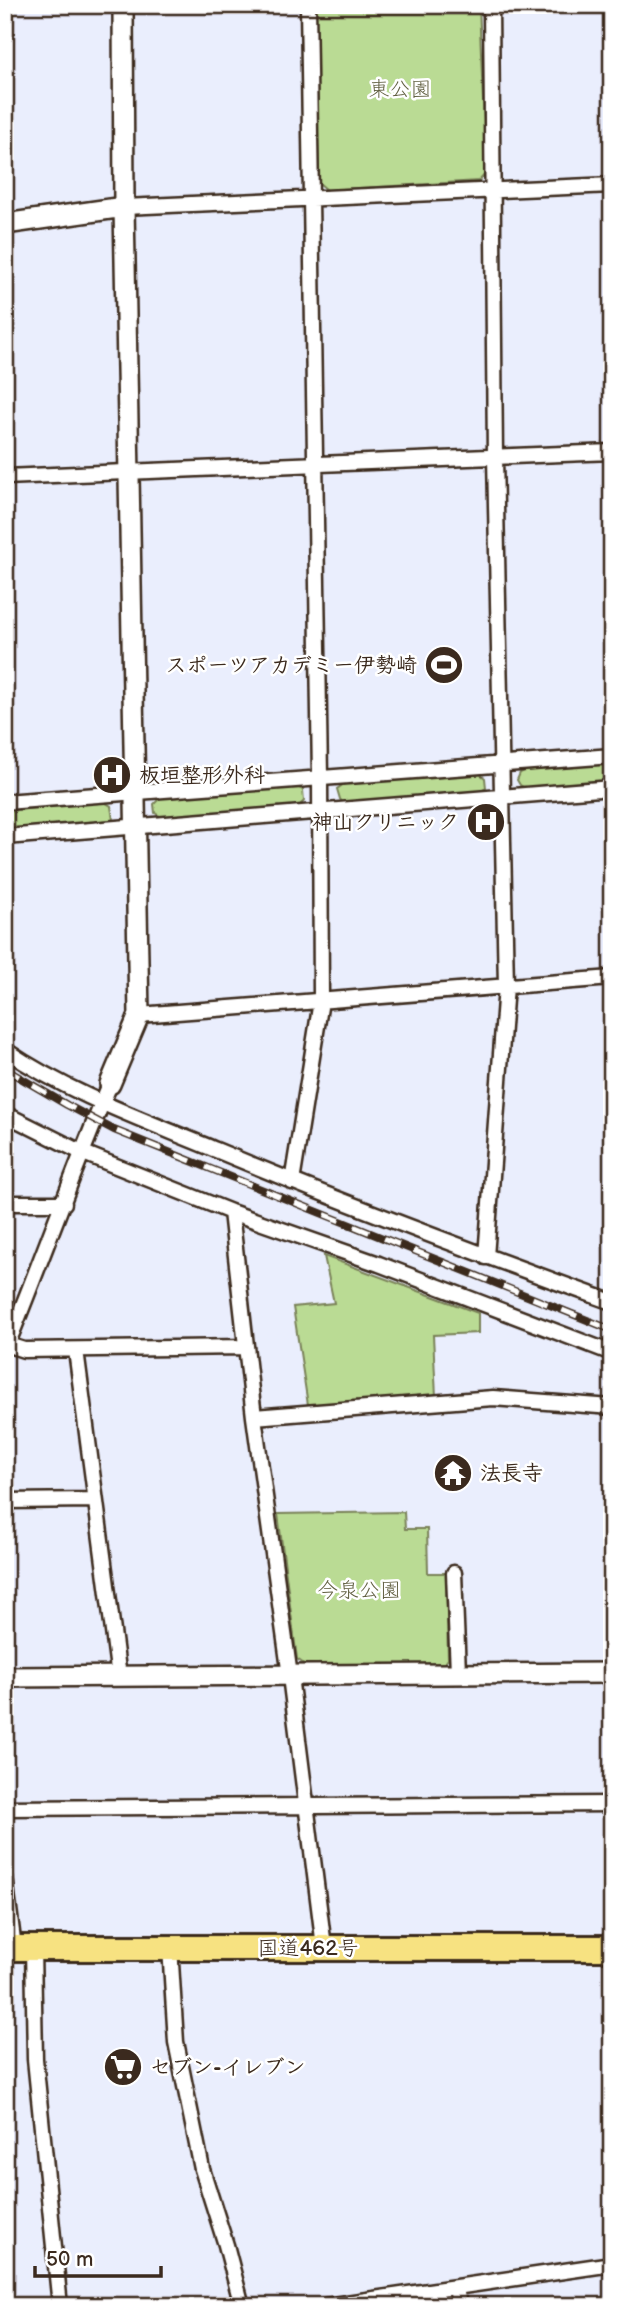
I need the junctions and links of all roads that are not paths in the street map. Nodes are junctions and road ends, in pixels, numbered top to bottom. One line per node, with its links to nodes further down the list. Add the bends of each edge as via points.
1 (123, 5): 7 (street)
2 (308, 5): 6 (street)
3 (491, 5): 5 (street)
4 (612, 185): 5 (street)
5 (494, 190): 6 (street); 10 (street)
6 (310, 198): 7 (street); 11 (street)
7 (124, 207): 8 (street); 12 (street)
8 (5, 224)
9 (612, 452): 10 (street)
10 (495, 457): 11 (street); 15 (street)
11 (314, 464): 12 (street); 16 (street)
12 (129, 472): 13 (street); 18 (street)
13 (5, 477)
14 (612, 756): 15 (street)
15 (502, 766): 16 (street); 19 (street)
16 (320, 777): 18 (street); 21 (street)
17 (612, 788): 19 (street)
18 (134, 792): 20 (street); 22 (street)
19 (502, 798): 21 (street); 25 (street)
20 (5, 802)
21 (320, 811): 22 (street); 26 (street)
22 (135, 826): 23 (street); 27 (street)
23 (5, 837)
24 (612, 978): 25 (street)
25 (506, 986): 26 (street); 37 (street)
26 (321, 1001): 27 (street); 33 (street)
27 (139, 1016): 29 (street)
28 (5, 1050): 30 (street, via 65,1087)
29 (110, 1084): 30 (street)
30 (102, 1103): 32 (street); 33 (street)
31 (5, 1114): 32 (street)
32 (81, 1152): 35 (street); 36 (street)
33 (292, 1182): 37 (street)
34 (5, 1203): 35 (street)
35 (64, 1203): 39 (street)
36 (231, 1212): 40 (street); 42 (street)
37 (486, 1257): 38 (street)
38 (612, 1302)
39 (7, 1344): 41 (street, via 24,1350)
40 (246, 1347): 41 (street); 44 (street)
41 (76, 1350): 45 (street)
42 (612, 1353)
43 (612, 1407): 44 (street, via 493,1398)
44 (254, 1417): 50 (street)
45 (95, 1500): 46 (street); 52 (street)
46 (5, 1501)
47 (454, 1573): 48 (street)
48 (457, 1672): 49 (street); 50 (street)
49 (612, 1673)
50 (290, 1676): 52 (street); 54 (street)
51 (5, 1677): 52 (street)
52 (119, 1677)
53 (612, 1804): 54 (street)
54 (307, 1806): 55 (street); 58 (street)
55 (5, 1808)
56 (5, 1878): 59 (street)
57 (170, 1947): 58 (highway, 国道462号); 59 (highway, 国道462号); 64 (street, via 176,2042 202,2169)
58 (324, 1947): 60 (highway, 国道462号)
59 (17, 1948): 63 (street, via 35,2059)
60 (612, 1948)
61 (612, 2264): 62 (street)
62 (456, 2287): 65 (street); 66 (street)
63 (61, 2306)
64 (242, 2306)
65 (326, 2306)
66 (459, 2306)

